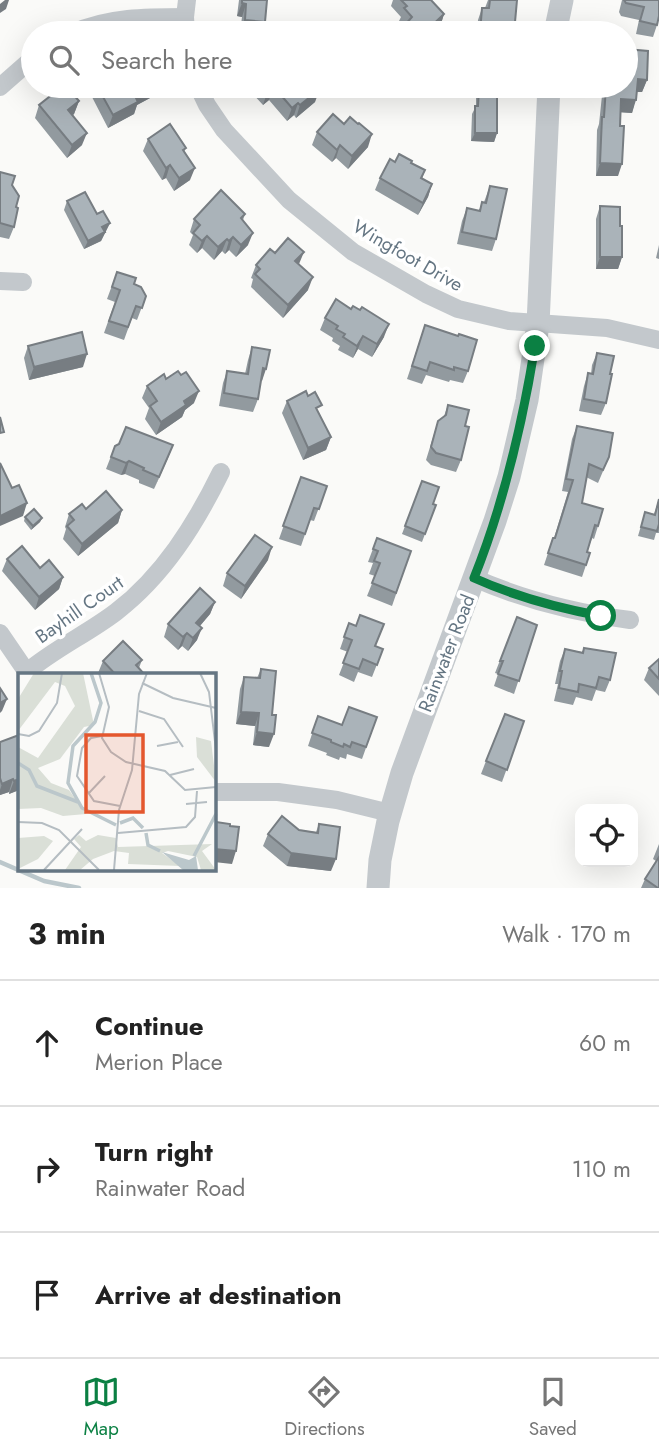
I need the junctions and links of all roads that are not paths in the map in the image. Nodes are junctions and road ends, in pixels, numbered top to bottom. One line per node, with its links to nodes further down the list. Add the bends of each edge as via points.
1 (562, 0): 4 (street)
2 (186, 17): 3 (street)
3 (111, 21)
4 (558, 21)
5 (21, 69): 6 (street)
6 (0, 87)
7 (204, 98): 11 (street, Wingfoot Drive, via 224,130 289,200 354,252 458,309)
8 (548, 98): 11 (street, Rainwater Road)
9 (0, 281): 10 (street)
10 (23, 282)
11 (538, 324): 12 (street, Wingfoot Drive, via 607,328); 14 (street, Rainwater Road, via 517,442)
12 (659, 340)
13 (221, 472): 17 (street, Bayhill Court, via 185,537 141,591)
14 (474, 578): 15 (street, via 557,607); 19 (street, Rainwater Road)
15 (630, 620)
16 (0, 634): 17 (street)
17 (28, 673)
18 (215, 792): 19 (street, via 278,792)
19 (390, 813): 20 (street, Rainwater Road)
20 (378, 888)

